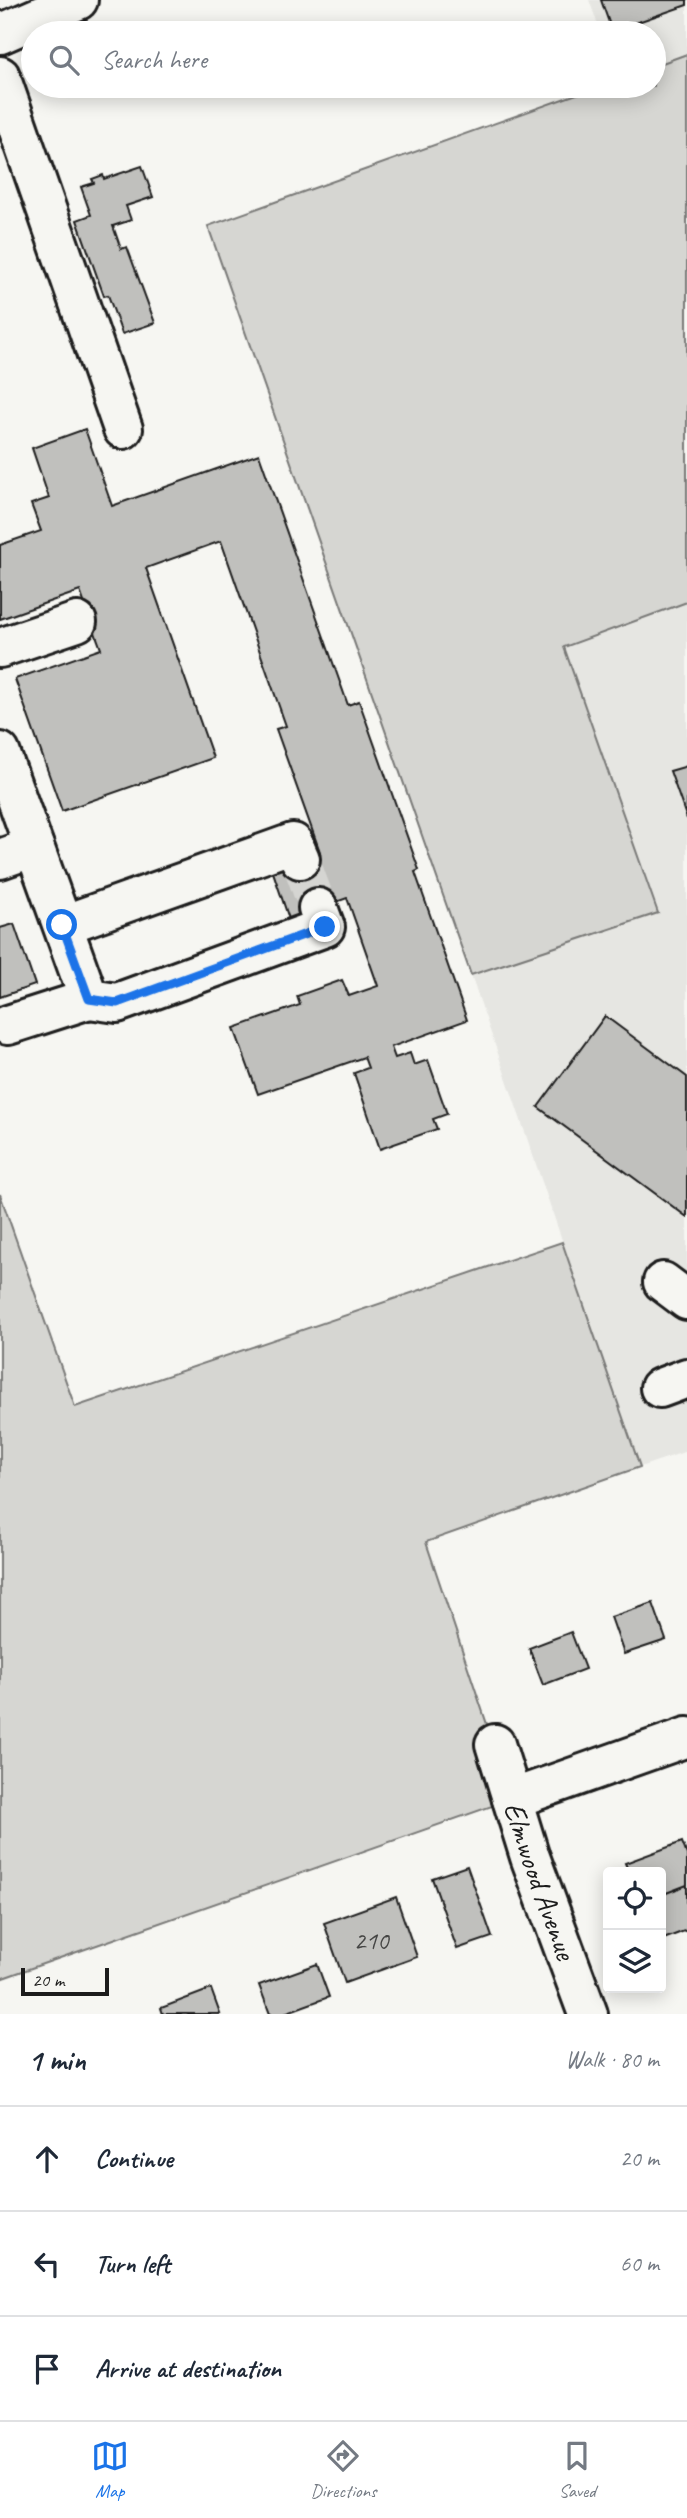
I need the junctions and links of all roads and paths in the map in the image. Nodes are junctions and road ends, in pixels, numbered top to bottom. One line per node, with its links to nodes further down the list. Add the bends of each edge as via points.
1 (78, 0): 2 (street)
2 (30, 21)
3 (21, 25): 4 (street)
4 (0, 34)
5 (0, 76): 6 (street)
6 (123, 429)
7 (77, 622): 8 (street)
8 (0, 648)
9 (0, 752): 10 (street)
10 (17, 853): 13 (street)
11 (300, 859): 13 (street, via 293,842)
12 (318, 908): 14 (street, via 325,927 117,1003)
13 (62, 925): 14 (street)
14 (89, 999): 15 (street)
15 (8, 1025)
16 (687, 1737): 18 (street)
17 (495, 1744): 18 (street, Elmwood Avenue)
18 (512, 1799): 19 (street, Elmwood Avenue)
19 (588, 2014)

